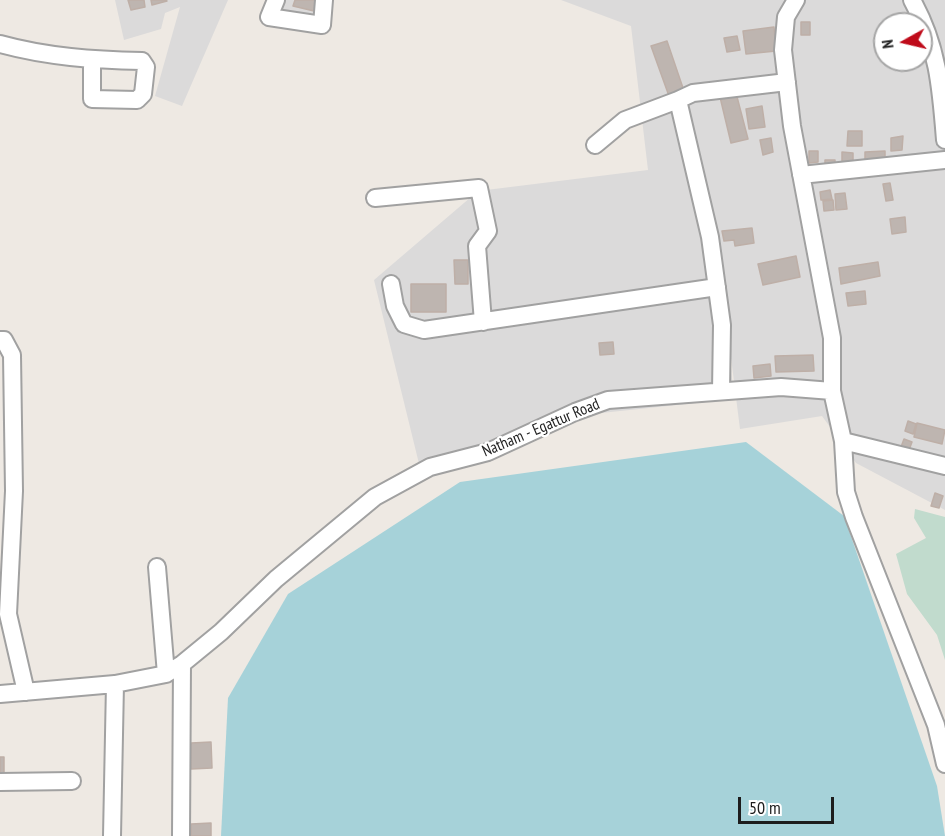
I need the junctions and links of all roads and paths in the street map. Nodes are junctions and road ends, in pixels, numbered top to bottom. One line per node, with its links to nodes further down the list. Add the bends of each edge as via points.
1 (276, 0): 2 (street, via 269,16 322,25)
2 (324, 0)
3 (796, 0): 8 (street, via 783,32)
4 (912, 0): 7 (street, via 929,33)
5 (0, 44): 6 (street)
6 (92, 60)
7 (942, 78): 10 (street)
8 (787, 82): 9 (street, via 693,93); 13 (street)
9 (678, 100): 11 (street, via 625,120); 16 (street, via 710,237)
10 (945, 140)
11 (595, 145)
12 (945, 159): 13 (street)
13 (801, 175): 21 (street, via 832,338)
14 (375, 198): 17 (street, via 479,188 488,231 477,246)
15 (391, 284): 17 (street, via 395,306 410,328 424,330)
16 (717, 287): 17 (street); 20 (street, via 722,325)
17 (483, 322)
18 (0, 340): 19 (street, via 4,340 12,355)
19 (12, 380): 22 (street); 29 (street, via 14,491 8,614)
20 (721, 391): 21 (street, Natham - Egattur Road, via 781,387); 26 (street, Natham - Egattur Road, via 608,400 488,452 430,467 403,480 375,497 285,571)
21 (832, 391): 23 (street)
22 (0, 394)
23 (843, 441): 24 (street); 31 (street, via 849,500 936,725)
24 (945, 466)
25 (158, 567): 27 (street)
26 (182, 664): 27 (street, Natham - Egattur Road); 35 (street)
27 (166, 674): 28 (street, Natham - Egattur Road)
28 (115, 684): 29 (street, Natham - Egattur Road); 34 (street)
29 (26, 692): 30 (street, Natham - Egattur Road)
30 (0, 694)
31 (945, 764)
32 (72, 781): 33 (street)
33 (0, 782)
34 (112, 836)
35 (181, 836)

